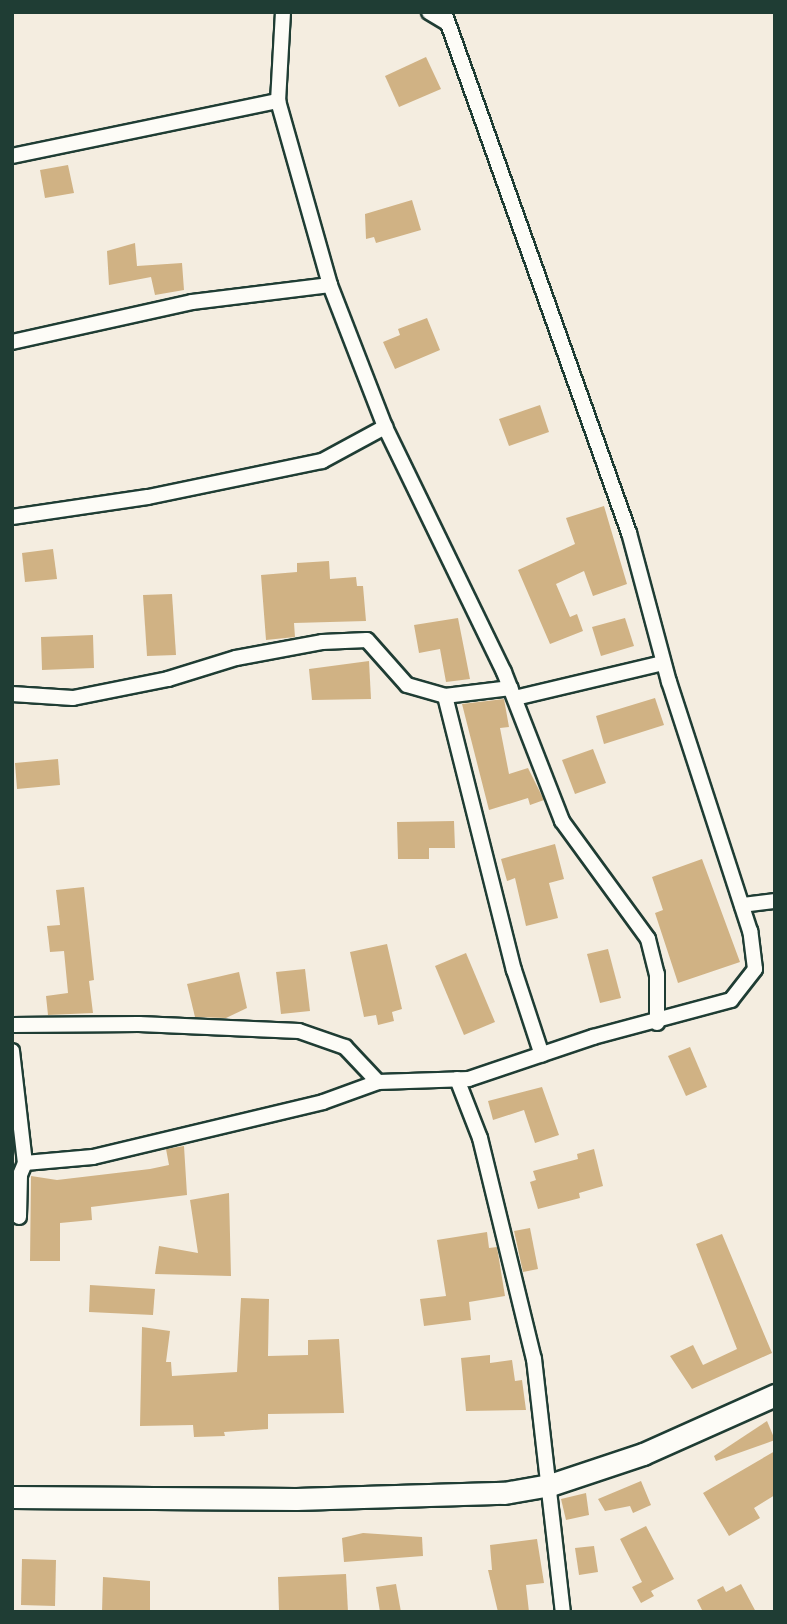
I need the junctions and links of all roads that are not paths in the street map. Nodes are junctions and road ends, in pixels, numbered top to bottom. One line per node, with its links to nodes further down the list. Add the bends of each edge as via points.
1 (283, 12): 4 (street)
2 (429, 12): 3 (street)
3 (445, 18): 10 (street, via 629,533)
4 (278, 102): 5 (street); 6 (street)
5 (12, 156)
6 (330, 285): 7 (street, via 192,302); 8 (street)
7 (12, 342)
8 (385, 427): 9 (street, via 322,460 148,497); 11 (street)
9 (12, 517)
10 (663, 663): 11 (street); 15 (street)
11 (513, 693): 13 (street); 16 (street, via 562,821 648,939 657,974)
12 (12, 694): 13 (street, via 73,698 236,658 356,638 367,640 407,685)
13 (444, 695): 19 (street, via 514,970)
14 (775, 901): 15 (street)
15 (742, 905): 16 (street, via 755,955 748,983 731,1000)
16 (657, 1023): 19 (street, via 593,1037)
17 (12, 1025): 21 (street, via 299,1031 345,1047)
18 (12, 1051): 22 (street)
19 (542, 1055): 20 (street, via 470,1079)
20 (457, 1079): 21 (street); 25 (street, via 480,1138 531,1346)
21 (378, 1082): 22 (street, via 323,1102 93,1157)
22 (26, 1163): 23 (street, via 20,1175)
23 (19, 1217)
24 (775, 1395): 25 (main road, via 643,1454)
25 (550, 1485): 26 (main road, via 504,1493 296,1499); 27 (street)
26 (12, 1497)
27 (563, 1612)

